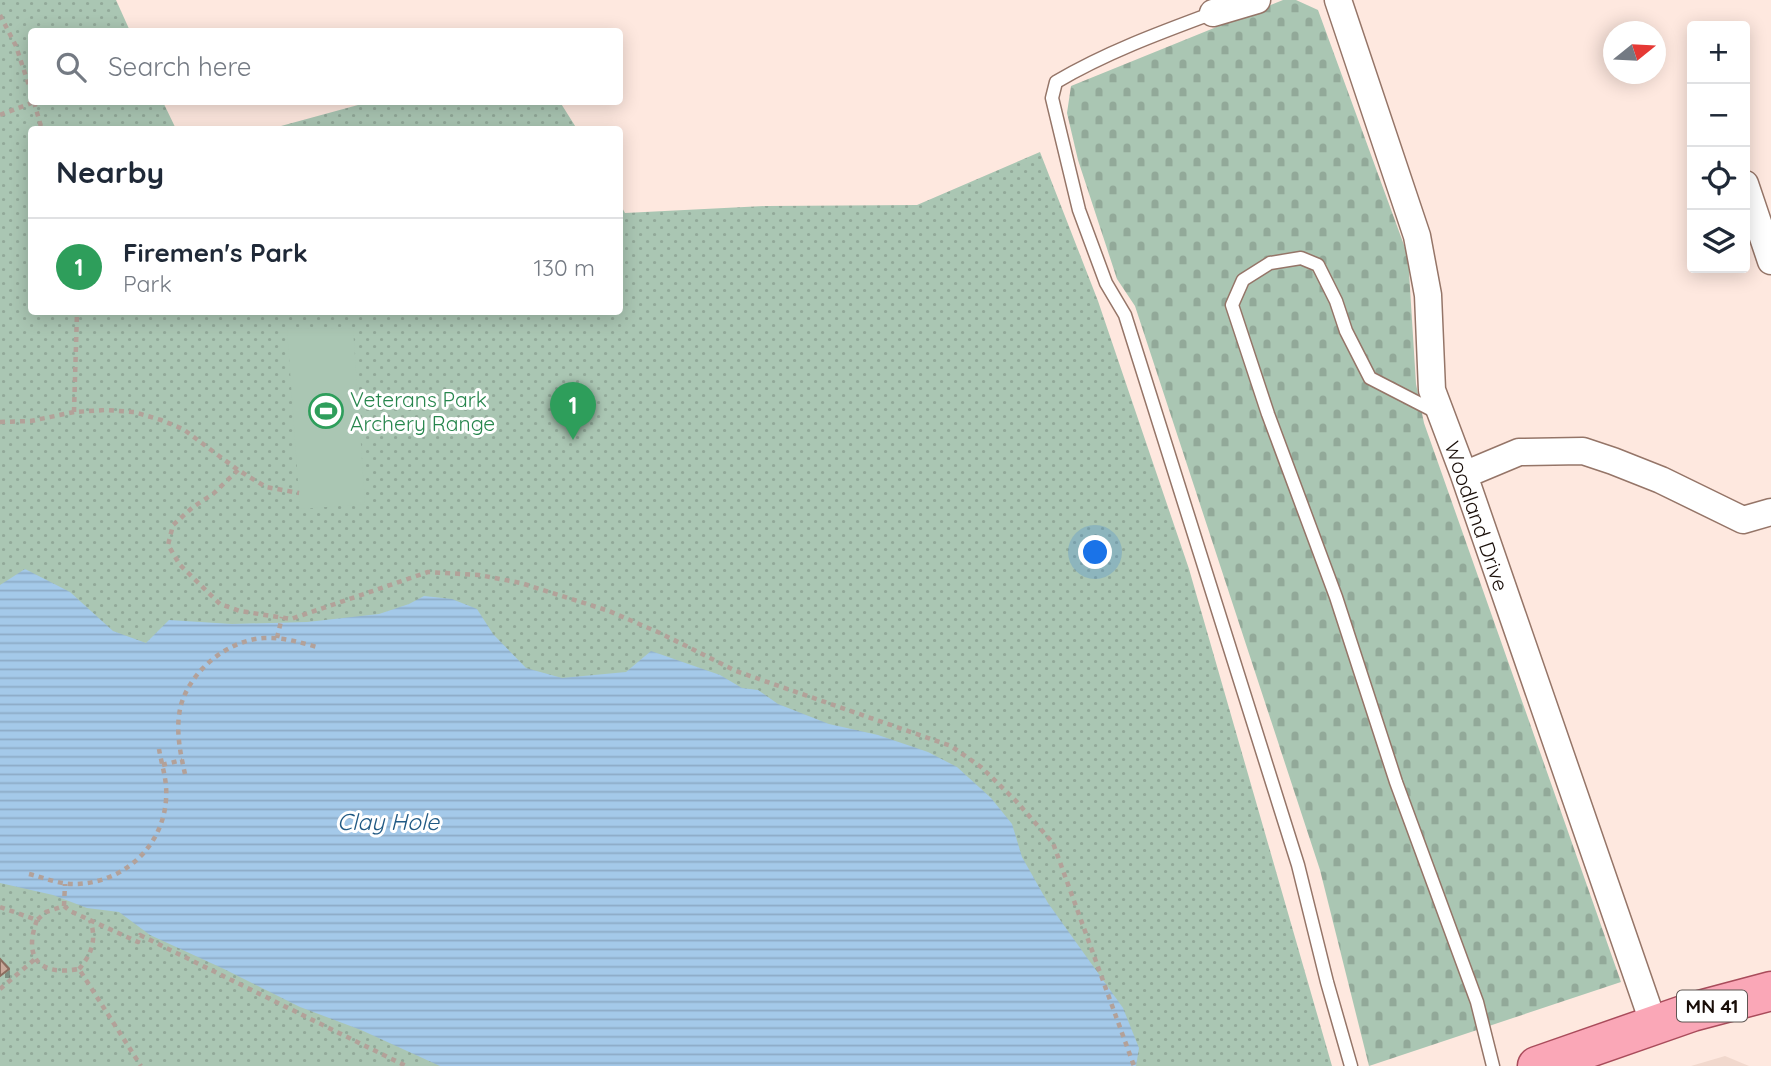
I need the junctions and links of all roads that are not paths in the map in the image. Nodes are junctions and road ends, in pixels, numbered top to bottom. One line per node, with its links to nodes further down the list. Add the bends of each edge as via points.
1 (1257, 0): 3 (street)
2 (1338, 0): 6 (street, Woodland Drive, via 1417,236 1428,295 1432,390)
3 (1213, 13): 11 (lane, via 1078,69 1056,82 1052,98 1079,210 1106,283 1125,316 1298,865)
4 (1750, 199): 5 (street)
5 (1771, 261)
6 (1441, 416): 7 (street, Woodland Drive); 12 (lane, via 1370,378 1318,265 1301,258 1270,262 1243,281 1232,305 1477,1002)
7 (1464, 475): 8 (street, via 1519,452 1583,451 1661,480 1743,520); 10 (street, Woodland Drive)
8 (1771, 512)
9 (1771, 991): 10 (main road, MN 41)
10 (1654, 1025): 13 (main road, MN 41)
11 (1351, 1066)
12 (1493, 1066)
13 (1537, 1066)

